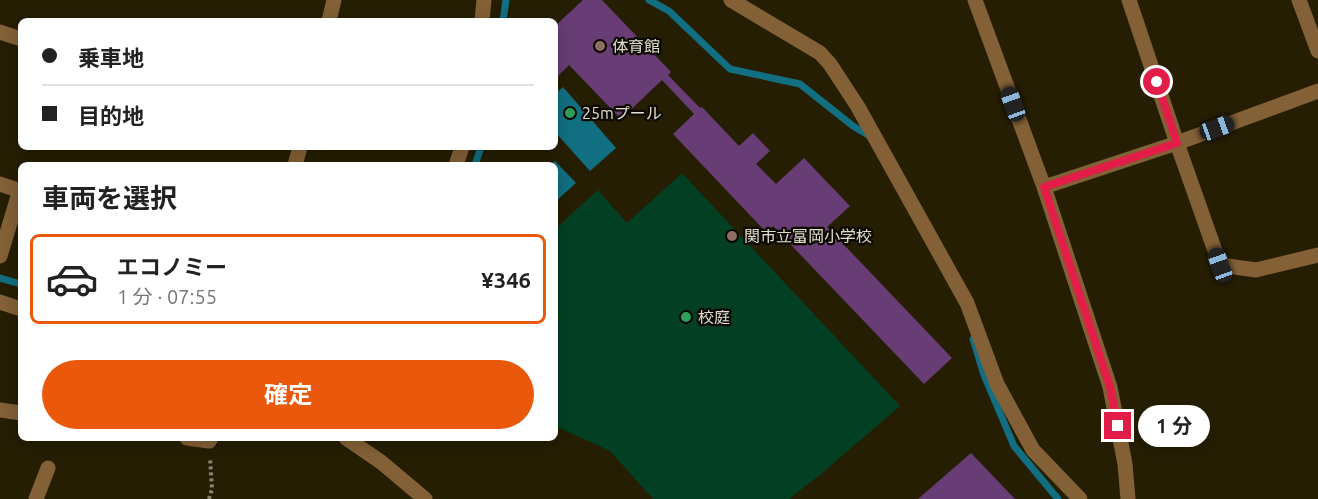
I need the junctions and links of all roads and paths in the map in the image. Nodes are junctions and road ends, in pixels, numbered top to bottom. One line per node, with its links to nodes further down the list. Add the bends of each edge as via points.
1 (334, 0): 7 (street)
2 (484, 0): 8 (street)
3 (731, 0): 30 (street, via 820,52 830,64 858,106 967,303 997,384 1033,450)
4 (975, 0): 15 (street)
5 (1129, 0): 13 (street)
6 (1299, 0): 11 (street)
7 (330, 18)
8 (482, 18)
9 (0, 32): 10 (street)
10 (18, 38)
11 (1318, 51)
12 (1318, 92): 13 (street)
13 (1177, 143): 15 (street); 18 (street, via 1220,265 1256,270)
14 (0, 184): 16 (street)
15 (1044, 187): 31 (street, via 1110,387)
16 (18, 190)
17 (18, 198): 19 (street)
18 (1318, 255)
19 (0, 256)
20 (0, 302): 21 (street)
21 (18, 308)
22 (0, 410): 23 (street)
23 (18, 413)
24 (210, 441): 28 (path)
25 (350, 441): 29 (street)
26 (48, 468): 27 (street)
27 (36, 499)
28 (209, 499)
29 (425, 499)
30 (1080, 499)
31 (1128, 499)

